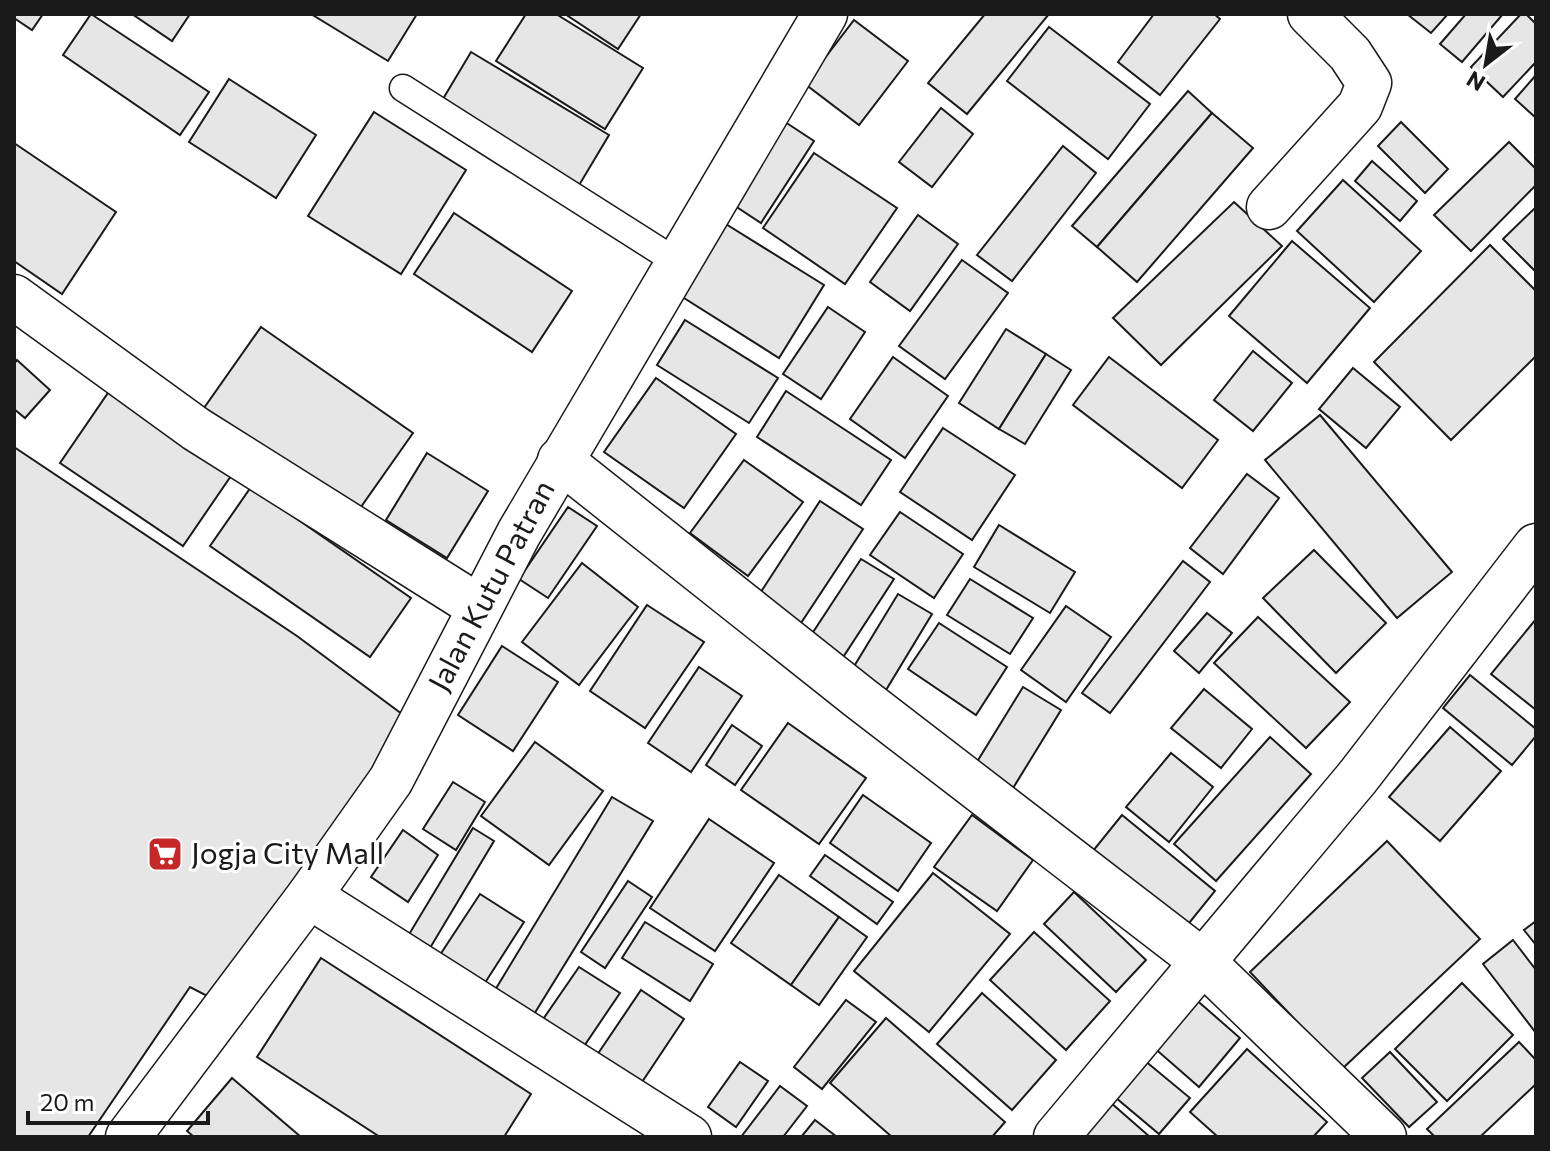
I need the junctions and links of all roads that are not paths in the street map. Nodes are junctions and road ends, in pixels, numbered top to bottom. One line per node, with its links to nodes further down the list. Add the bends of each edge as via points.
1 (825, 14): 5 (street, Jalan Kutu Patran)
2 (1310, 14): 4 (street, via 1350,54 1369,83 1360,106)
3 (403, 88): 5 (lane)
4 (1269, 207)
5 (677, 262): 7 (street, Jalan Kutu Patran)
6 (14, 297): 9 (street, via 196,429)
7 (560, 460): 9 (street, Jalan Kutu Patran); 11 (street)
8 (1536, 546): 11 (street, via 1357,778)
9 (479, 607): 10 (street, Jalan Kutu Patran, via 391,780)
10 (309, 896): 12 (street, Jalan Kutu Patran); 13 (street)
11 (1202, 961): 14 (street); 15 (street)
12 (128, 1137)
13 (689, 1137)
14 (1056, 1137)
15 (1384, 1137)

